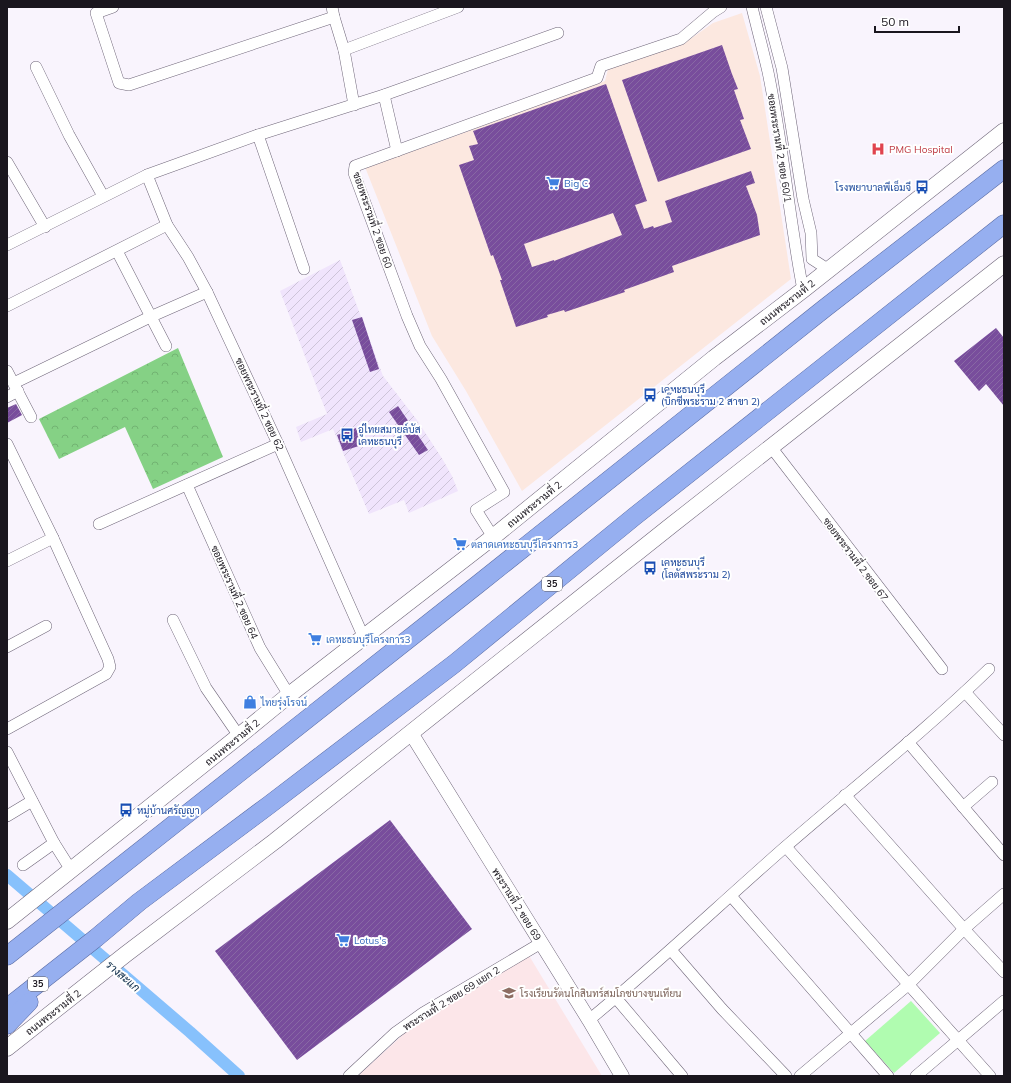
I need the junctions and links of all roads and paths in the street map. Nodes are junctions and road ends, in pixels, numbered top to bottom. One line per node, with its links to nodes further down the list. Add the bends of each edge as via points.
1 (113, 7): 6 (street, via 96,13 119,83 129,85)
2 (458, 7): 8 (street)
3 (721, 7): 14 (street, ซอยพระรามที่ 2 ซอย 60, via 681,39 601,66 597,78)
4 (752, 7): 27 (street, ซอยพระรามที่ 2 ซอย 60/1, via 768,71)
5 (766, 7): 26 (street, ซอยพระรามที่ 2 ซอย 60/1, via 782,68 811,234 812,259)
6 (333, 12): 8 (street)
7 (558, 33): 10 (street)
8 (344, 50): 11 (street)
9 (36, 67): 18 (street, via 69,135)
10 (384, 95): 11 (street); 14 (street)
11 (354, 105): 13 (street)
12 (1004, 131): 26 (main road, ถนนพระรามที่ 2)
13 (258, 135): 17 (street); 25 (street)
14 (397, 151): 41 (street, ซอยพระรามที่ 2 ซอย 60, via 358,164 354,173 406,316 420,346 504,492 476,510)
15 (7, 162): 21 (street)
16 (1004, 169): 74 (highway)
17 (146, 175): 18 (street); 20 (street, ซอยพระรามที่ 2 ซอย 62)
18 (103, 196): 21 (street)
19 (1004, 224): 75 (highway, 35, via 635,516 454,664 139,902)
20 (167, 225): 23 (street); 28 (street, ซอยพระรามที่ 2 ซอย 62)
21 (45, 227): 22 (street)
22 (7, 245)
23 (117, 251): 29 (street); 30 (street)
24 (1004, 264): 38 (main road, ถนนพระรามที่ 2)
25 (304, 269)
26 (828, 270): 27 (main road, ถนนพระรามที่ 2)
27 (804, 290): 41 (main road, ถนนพระรามที่ 2, via 714,358)
28 (207, 292): 30 (street); 37 (street, ซอยพระรามที่ 2 ซอย 62)
29 (7, 306)
30 (150, 317): 31 (street); 33 (street)
31 (166, 346)
32 (7, 371): 33 (street)
33 (16, 387): 34 (street); 35 (street)
34 (7, 397)
35 (31, 417)
36 (7, 444): 42 (street)
37 (278, 444): 39 (street); 46 (street, ซอยพระรามที่ 2 ซอย 62)
38 (771, 447): 48 (street, ซอยพระรามที่ 2 ซอย 67); 53 (main road, ถนนพระรามที่ 2)
39 (187, 485): 40 (street); 51 (street, ซอยพระรามที่ 2 ซอย 64, via 260,648)
40 (99, 524)
41 (493, 537): 46 (main road, ถนนพระรามที่ 2)
42 (53, 538): 43 (street); 52 (street, via 110,667 106,674)
43 (7, 561)
44 (173, 620): 54 (street, via 206,688)
45 (46, 626): 47 (street)
46 (364, 638): 51 (main road, ถนนพระรามที่ 2)
47 (7, 647)
48 (942, 669)
49 (989, 669): 50 (street)
50 (965, 692): 55 (street); 56 (street)
51 (289, 695): 54 (main road, ถนนพระรามที่ 2)
52 (7, 729)
53 (411, 733): 72 (street, พระรามที่ 2 ซอย 69); 85 (main road, ถนนพระรามที่ 2)
54 (240, 736): 67 (main road, ถนนพระรามที่ 2)
55 (1004, 736)
56 (908, 742): 59 (street); 61 (street)
57 (7, 752): 60 (street)
58 (992, 782): 61 (street)
59 (845, 795): 64 (street); 71 (street)
60 (32, 801): 62 (street); 63 (street)
61 (963, 807): 65 (street)
62 (7, 816)
63 (54, 843): 66 (street); 67 (street)
64 (786, 847): 69 (street); 77 (street)
65 (1004, 855)
66 (23, 865)
67 (71, 870): 70 (main road, ถนนพระรามที่ 2)
68 (1004, 894): 71 (street)
69 (730, 896): 73 (street); 83 (street)
70 (7, 921)
71 (964, 929): 76 (street); 77 (street)
72 (541, 943): 81 (street, พระรามที่ 2 ซอย 69); 86 (street, พระรามที่ 2 ซอย 69 แยก 2, via 423,1013 395,1033)
73 (671, 950): 78 (street); 89 (street, via 722,1009)
74 (7, 956)
75 (69, 959): 80 (highway, 35); 82 (highway)
76 (1004, 972)
77 (908, 985): 83 (street); 84 (street)
78 (616, 998): 81 (street); 88 (street)
79 (1004, 1001): 84 (street)
80 (7, 1008)
81 (589, 1020): 87 (street, พระรามที่ 2 ซอย 69)
82 (7, 1025)
83 (851, 1033): 90 (street); 91 (street)
84 (958, 1039): 92 (street); 93 (street)
85 (7, 1048)
86 (349, 1076)
87 (622, 1076)
88 (682, 1076)
89 (786, 1076)
90 (800, 1076)
91 (888, 1076)
92 (916, 1076)
93 (990, 1076)

